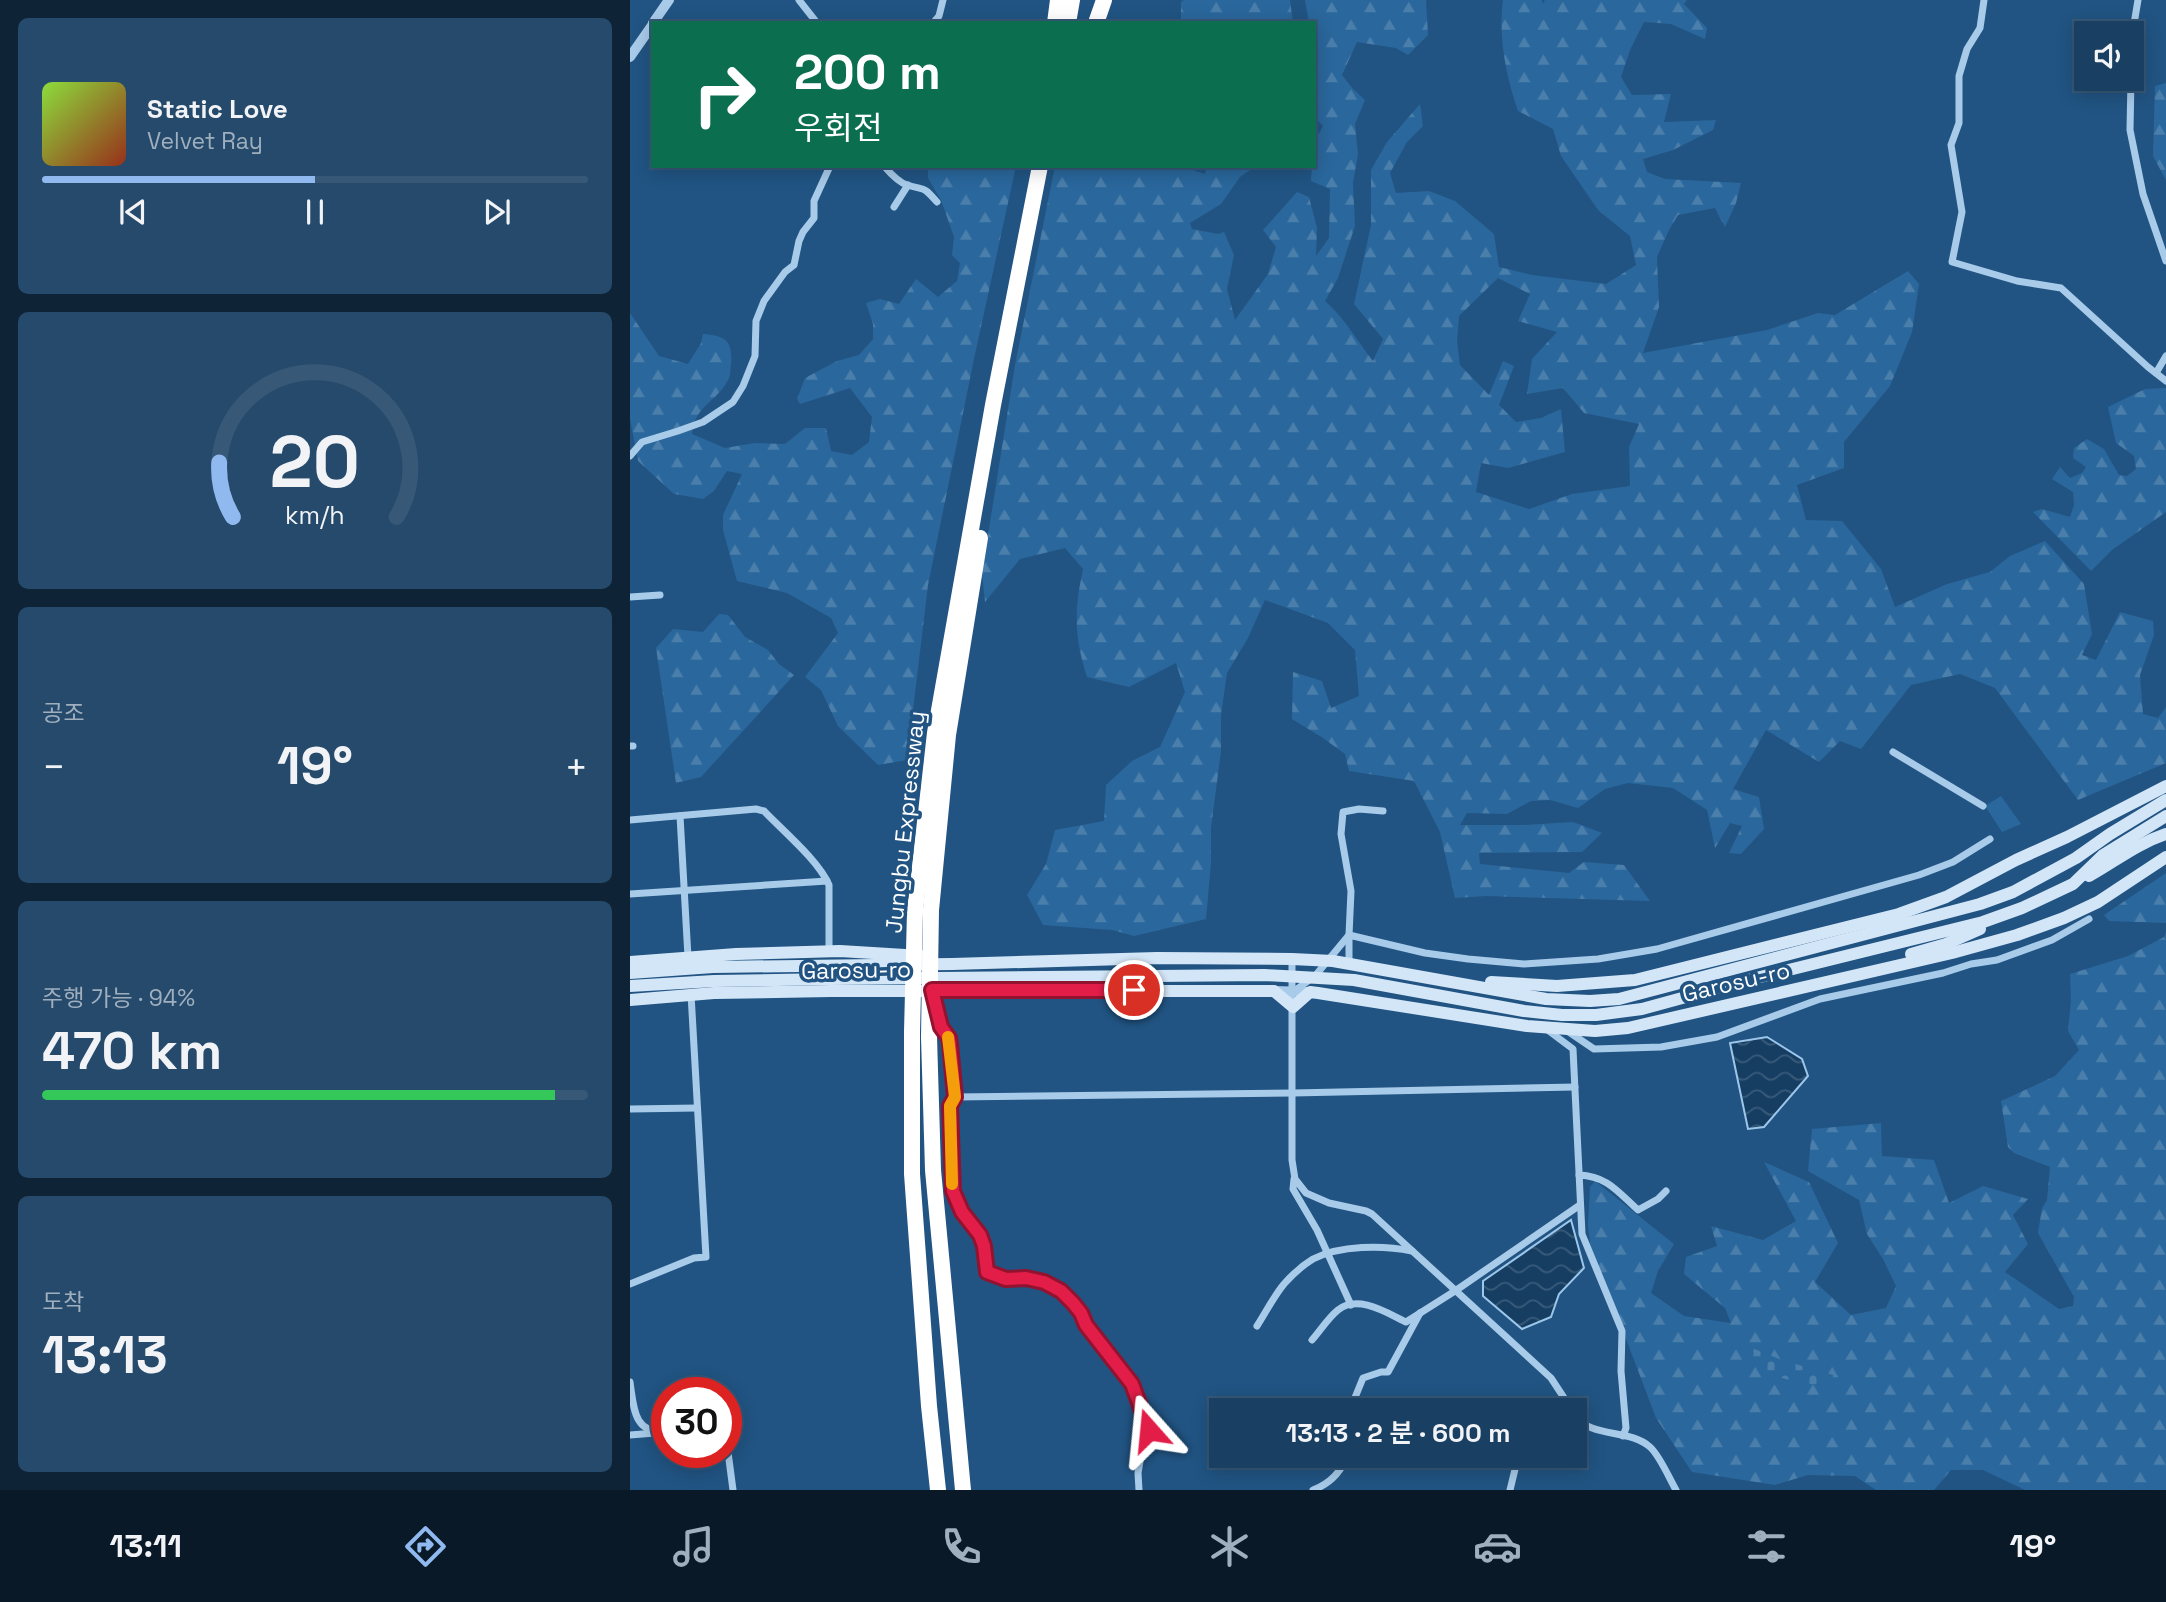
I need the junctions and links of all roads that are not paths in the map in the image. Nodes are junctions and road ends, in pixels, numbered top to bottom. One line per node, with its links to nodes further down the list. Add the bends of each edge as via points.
1 (669, 0): 10 (street)
2 (799, 0): 11 (street)
3 (943, 0): 12 (street)
4 (1058, 0): 13 (highway)
5 (1072, 0): 14 (highway)
6 (1082, 0): 15 (highway)
7 (1104, 0): 16 (highway)
8 (1984, 0): 30 (street, via 1980,28 1959,76 1959,123 1951,145 1962,212 1952,262 2061,288)
9 (2138, 0): 17 (street)
10 (654, 21)
11 (815, 21)
12 (935, 21)
13 (1055, 21)
14 (1068, 21)
15 (1077, 21)
16 (1097, 21)
17 (2134, 21)
18 (651, 26): 19 (street)
19 (630, 57)
20 (2131, 91): 28 (street, via 2130,130 2143,194)
21 (830, 168): 32 (street, via 814,201 814,218 799,241 794,265 764,301 756,321 755,356 733,402 703,422 642,442)
22 (886, 168): 25 (street)
23 (1040, 168): 51 (highway, Jungbu Expressway, via 935,733)
24 (1049, 168): 51 (highway, Jungbu Expressway, via 1002,407)
25 (908, 185): 26 (street, via 923,188); 27 (street)
26 (937, 202)
27 (894, 207)
28 (2166, 261)
29 (2166, 356): 30 (street)
30 (2156, 373): 31 (street)
31 (2166, 381)
32 (630, 456)
33 (660, 595): 34 (street)
34 (630, 597)
35 (1893, 752): 38 (street)
36 (2166, 786): 62 (main road, Garosu-ro, via 1925,905 1674,971 1616,982 1557,986)
37 (2166, 800): 62 (main road, Garosu-ro, via 2013,892 1638,995 1566,1001)
38 (1983, 806)
39 (1382, 811): 53 (street, via 1343,812 1341,834 1351,891)
40 (680, 816): 42 (street); 46 (street, via 764,811); 48 (street)
41 (2166, 816): 47 (main road, Garosu-ro, via 2103,855)
42 (630, 820)
43 (2166, 834): 47 (main road)
44 (1990, 839): 53 (street, via 1953,862 1906,879 1657,949 1598,959 1524,964 1456,958)
45 (2166, 857): 65 (main road, Garosu-ro, via 2098,902 2064,918 1952,953)
46 (827, 881): 48 (street); 54 (street)
47 (2073, 884): 50 (main road, Garosu-ro)
48 (684, 891): 49 (street); 55 (street)
49 (630, 894)
50 (2022, 908): 64 (main road, Garosu-ro, via 1983,922 1642,1009 1596,1015 1524,1011); 65 (main road, via 1946,944 1863,967)
51 (923, 910): 105 (highway, Jungbu Expressway, bridge, via 912,1032 912,1174); 106 (highway, Jungbu Expressway, bridge, via 933,1170)
52 (2089, 919): 75 (street, via 2052,940 1997,960 1820,999 1717,1037 1661,1047 1594,1049)
53 (1349, 935): 57 (street); 60 (street)
54 (828, 951): 55 (main road); 59 (main road)
55 (688, 957): 58 (main road)
56 (1292, 958): 57 (main road, Garosu-ro); 59 (main road, Garosu-ro); 63 (street)
57 (1329, 961): 60 (main road, Garosu-ro); 64 (street)
58 (630, 962)
59 (1001, 962): 61 (main road, Garosu-ro, via 713,967)
60 (1349, 964): 62 (main road, Garosu-ro)
61 (630, 973)
62 (1413, 975)
63 (1293, 976): 64 (main road, Garosu-ro); 66 (main road, Garosu-ro, via 818,979); 69 (street)
64 (1315, 976): 69 (street)
65 (1835, 980): 75 (main road, Garosu-ro, via 1628,1028)
66 (630, 986)
67 (932, 990): 68 (main road, Garosu-ro); 71 (main road, Garosu-ro); 78 (street, via 941,1027 949,1038)
68 (1274, 991): 69 (street, Garosu-ro); 73 (main road)
69 (1293, 992): 70 (street, Garosu-ro); 73 (street)
70 (1310, 992): 73 (main road); 74 (main road, Garosu-ro)
71 (691, 994): 72 (main road, Garosu-ro); 79 (street)
72 (630, 1000)
73 (1293, 1007): 77 (street)
74 (1544, 1028): 75 (main road, Garosu-ro); 76 (street, via 1573,1049)
75 (1565, 1030)
76 (1575, 1087): 77 (street); 81 (street)
77 (1293, 1093): 78 (street); 82 (street)
78 (955, 1097): 107 (street, via 950,1106 953,1191 980,1235 987,1272 1006,1279 1044,1282 1061,1291 1132,1384 1149,1430 1142,1450)
79 (697, 1108): 80 (street); 87 (street, via 706,1257)
80 (630, 1109)
81 (1579, 1175): 83 (street, via 1603,1179 1638,1210); 84 (street)
82 (1294, 1179): 85 (street, via 1306,1193 1372,1214); 86 (street, via 1293,1189)
83 (1666, 1191)
84 (1580, 1205): 88 (street); 100 (street, via 1586,1248 1622,1331)
85 (1412, 1251): 86 (street, via 1375,1247); 88 (street)
86 (1327, 1254): 89 (street); 91 (street, via 1307,1263 1284,1285)
87 (630, 1284)
88 (1455, 1291): 90 (street); 95 (street, via 1551,1378)
89 (1351, 1305): 90 (street, via 1370,1306 1405,1322); 92 (street, via 1339,1309)
90 (1421, 1312): 94 (street, via 1388,1372 1363,1378)
91 (1257, 1326)
92 (1312, 1340)
93 (630, 1382): 97 (street, via 635,1416)
94 (1355, 1398)
95 (1563, 1398)
96 (1587, 1426): 100 (street)
97 (651, 1431)
98 (651, 1433): 99 (street)
99 (630, 1435)
100 (1623, 1436): 110 (street, via 1650,1446)
101 (730, 1468): 104 (street)
102 (1341, 1468): 108 (street, via 1327,1484)
103 (1515, 1468): 109 (street)
104 (733, 1490)
105 (939, 1490)
106 (963, 1490)
107 (1139, 1490)
108 (1313, 1490)
109 (1510, 1490)
110 (1676, 1490)

